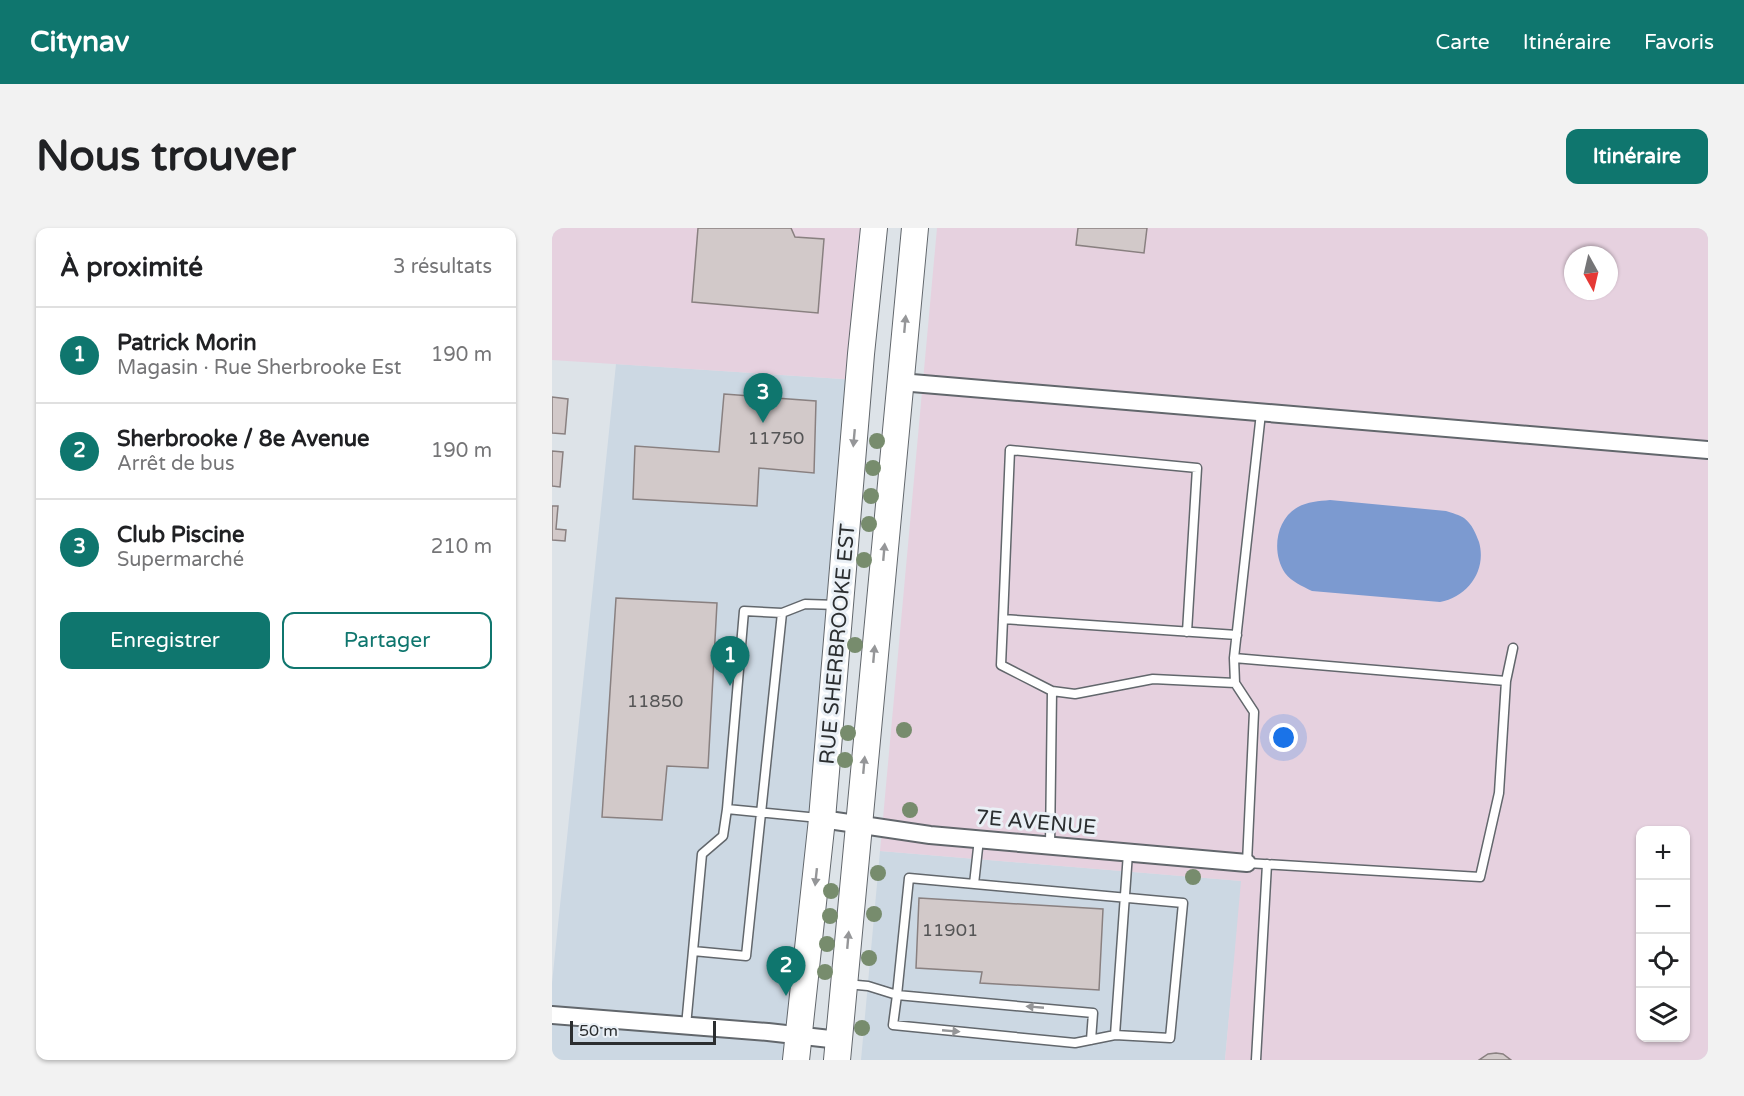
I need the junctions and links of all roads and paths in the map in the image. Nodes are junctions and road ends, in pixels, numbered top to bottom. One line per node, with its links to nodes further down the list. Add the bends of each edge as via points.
1 (874, 228): 3 (main road, RUE SHERBROOKE EST)
2 (915, 228): 4 (main road, RUE SHERBROOKE EST, one-way to 2)
3 (858, 380): 4 (main road); 7 (main road, RUE SHERBROOKE EST, one-way to 7)
4 (900, 382): 5 (street); 8 (main road, RUE SHERBROOKE EST, one-way to 4)
5 (1261, 412): 6 (street); 12 (lane)
6 (1708, 450)
7 (839, 606): 8 (main road); 9 (lane, via 805,603); 19 (main road, RUE SHERBROOKE EST)
8 (879, 610): 18 (main road, RUE SHERBROOKE EST, one-way to 8)
9 (782, 613): 20 (lane, via 744,610); 21 (lane)
10 (1003, 619): 11 (lane); 11 (lane, via 1011,450 1197,468); 17 (lane, via 1001,665)
11 (1187, 632): 12 (lane)
12 (1236, 635): 14 (lane)
13 (1513, 648): 15 (lane)
14 (1234, 658): 15 (lane); 16 (lane)
15 (1506, 681): 28 (lane, via 1498,793 1480,877)
16 (1235, 683): 17 (lane, via 1153,679 1075,694); 27 (lane, via 1254,712)
17 (1052, 690): 25 (lane)
18 (870, 698): 19 (main road); 23 (main road, RUE SHERBROOKE EST, one-way to 18)
19 (832, 700): 22 (main road, RUE SHERBROOKE EST)
20 (727, 809): 21 (lane); 31 (lane, via 723,836 702,854)
21 (762, 812): 22 (lane); 31 (lane, via 746,956)
22 (822, 819): 23 (street, 7E AVENUE); 38 (main road, RUE SHERBROOKE EST, one-way to 38)
23 (858, 823): 24 (street, 7E AVENUE); 32 (main road, RUE SHERBROOKE EST, one-way to 23)
24 (979, 839): 25 (street, 7E AVENUE); 29 (lane)
25 (1050, 846): 26 (street, 7E AVENUE)
26 (1128, 853): 27 (street, 7E AVENUE); 30 (lane)
27 (1247, 863): 28 (lane)
28 (1267, 864): 40 (lane)
29 (974, 884): 30 (lane); 33 (lane, via 909,878)
30 (1125, 898): 36 (lane); 36 (lane, via 1183,903 1170,1038)
31 (693, 951): 35 (lane)
32 (844, 984): 33 (lane); 39 (main road, RUE SHERBROOKE EST)
33 (897, 994): 37 (lane, one-way to 33, via 1093,1013); 37 (lane, one-way to 37, via 892,1025 1075,1043)
34 (552, 1015): 35 (street)
35 (686, 1026): 38 (street)
36 (1115, 1035): 37 (lane)
37 (1091, 1040)
38 (798, 1048): 39 (street)
39 (838, 1050)
40 (1256, 1060)

